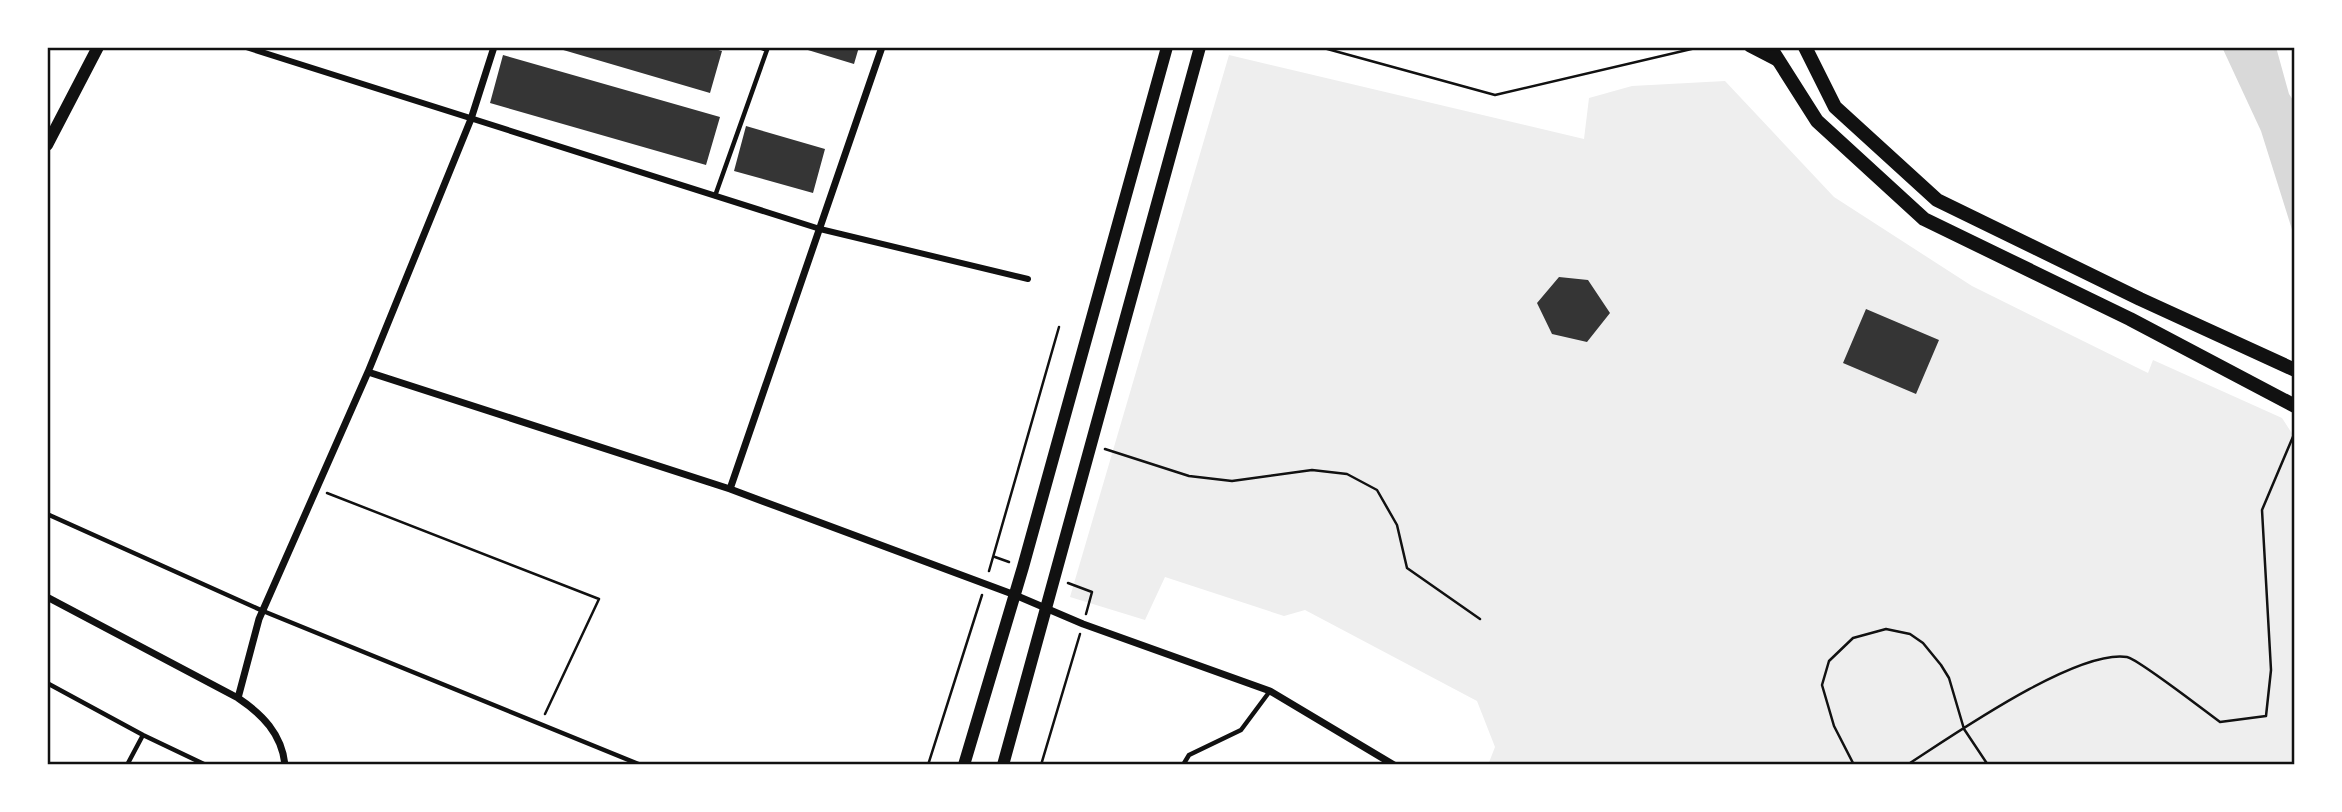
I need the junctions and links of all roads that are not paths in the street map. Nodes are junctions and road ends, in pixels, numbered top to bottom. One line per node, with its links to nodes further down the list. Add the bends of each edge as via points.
1 (98, 47): 14 (main road)
2 (246, 47): 13 (street)
3 (494, 47): 13 (street)
4 (759, 47): 11 (lane)
5 (882, 47): 16 (street)
6 (1167, 47): 23 (main road)
7 (1200, 47): 25 (main road)
8 (1749, 47): 12 (street)
9 (1770, 47): 12 (highway)
10 (1805, 47): 18 (highway, via 1835,107 1937,200)
11 (768, 49): 15 (lane)
12 (1780, 63): 20 (highway, via 1817,121 1924,219)
13 (471, 119): 15 (street); 19 (street)
14 (47, 145)
15 (715, 196): 16 (street)
16 (820, 229): 17 (street); 21 (street)
17 (1028, 279)
18 (2295, 370)
19 (368, 372): 21 (street); 26 (street)
20 (2295, 406)
21 (730, 489): 23 (street)
22 (47, 514): 26 (lane)
23 (1015, 595): 25 (street); 35 (main road)
24 (47, 597): 29 (street)
25 (1046, 608): 28 (street); 36 (main road)
26 (262, 611): 29 (street); 34 (lane)
27 (47, 683): 30 (lane)
28 (1270, 691): 37 (lane, via 1241,730 1189,755); 38 (street)
29 (238, 698): 33 (street, via 258,712 274,732)
30 (143, 735): 31 (lane); 32 (lane)
31 (127, 765)
32 (206, 765)
33 (285, 765)
34 (641, 765)
35 (964, 765)
36 (1003, 765)
37 (1184, 765)
38 (1394, 765)

